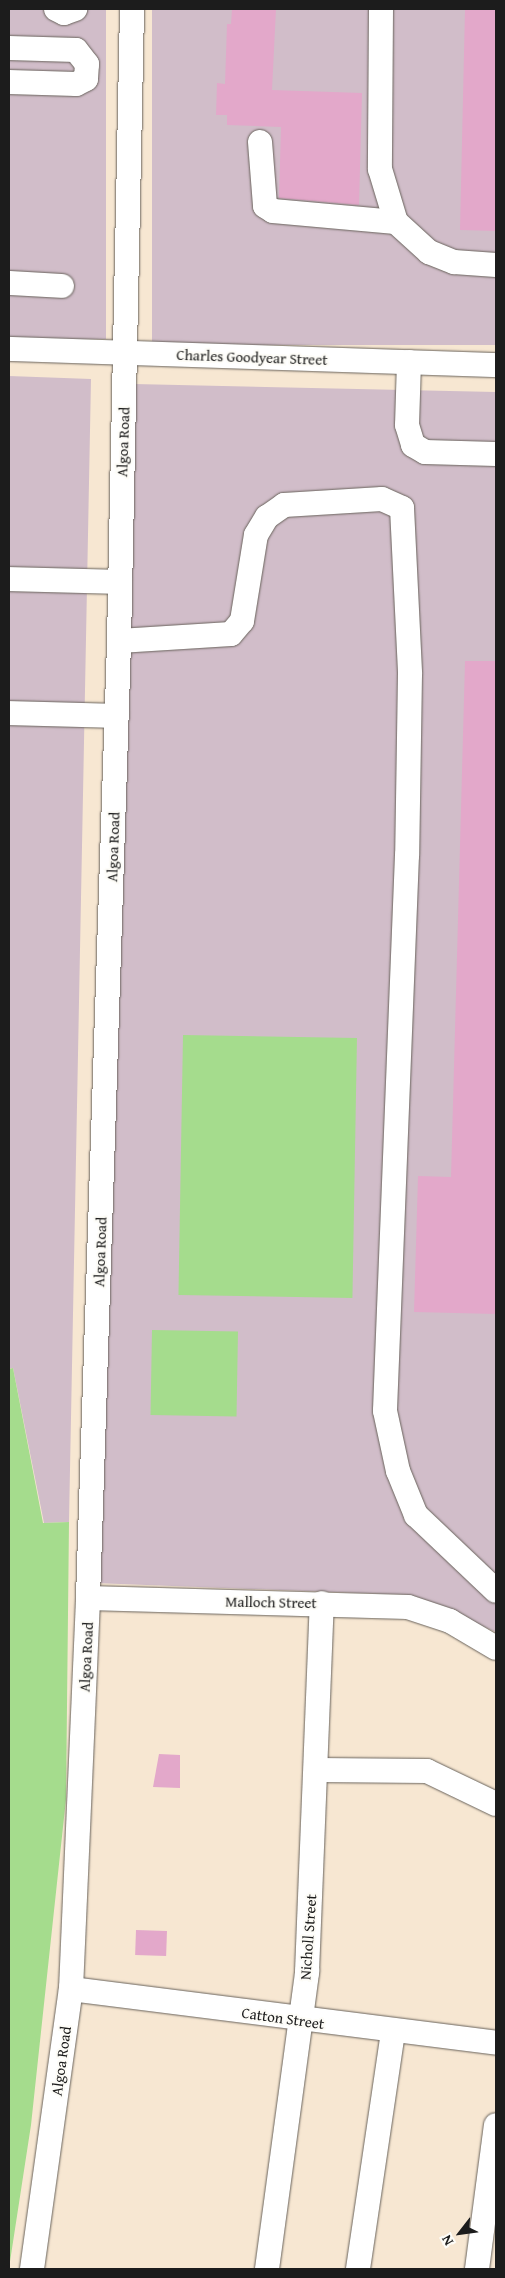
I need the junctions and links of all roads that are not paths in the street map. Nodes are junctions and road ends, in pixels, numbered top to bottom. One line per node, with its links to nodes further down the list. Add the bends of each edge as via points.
1 (132, 9): 8 (street, Algoa Road, via 126,214)
2 (147, 9): 8 (street, Algoa Road, via 140,215)
3 (381, 9): 7 (street, via 380,170)
4 (9, 48): 5 (street, via 76,50 87,64 86,80 76,84)
5 (9, 82)
6 (260, 142): 7 (street, via 265,206 273,211)
7 (396, 222): 9 (street, via 429,252 454,262)
8 (130, 232): 13 (street, Algoa Road)
9 (496, 265)
10 (9, 284): 11 (street)
11 (62, 286)
12 (9, 349): 13 (street, Charles Goodyear Street)
13 (127, 353): 14 (street, Charles Goodyear Street); 18 (street, Algoa Road)
14 (409, 362): 15 (street, Charles Goodyear Street); 16 (street, via 407,425 413,445 425,452)
15 (496, 365)
16 (496, 454)
17 (9, 579): 18 (street)
18 (120, 582): 19 (street, Algoa Road)
19 (119, 641): 21 (street, Algoa Road); 22 (street, via 231,634 242,620 256,535 267,517 284,505 382,499 402,508 410,674 407,855 385,1412 398,1471 416,1515)
20 (9, 713): 21 (street)
21 (117, 716): 23 (street, Algoa Road)
22 (496, 1591)
23 (88, 1598): 24 (street, Malloch Street); 28 (street, Algoa Road)
24 (322, 1602): 25 (street, Malloch Street, via 420,1609 450,1621); 26 (street, Nicholl Street)
25 (496, 1648)
26 (318, 1770): 27 (street, via 427,1771); 29 (street, Nicholl Street)
27 (496, 1804)
28 (71, 1989): 29 (street, Catton Street); 33 (street, Algoa Road)
29 (302, 2021): 30 (street, Catton Street); 34 (street, Nicholl Street)
30 (393, 2032): 31 (street, Catton Street); 35 (street)
31 (496, 2043)
32 (496, 2125): 36 (street)
33 (32, 2269)
34 (267, 2269)
35 (358, 2269)
36 (477, 2269)

